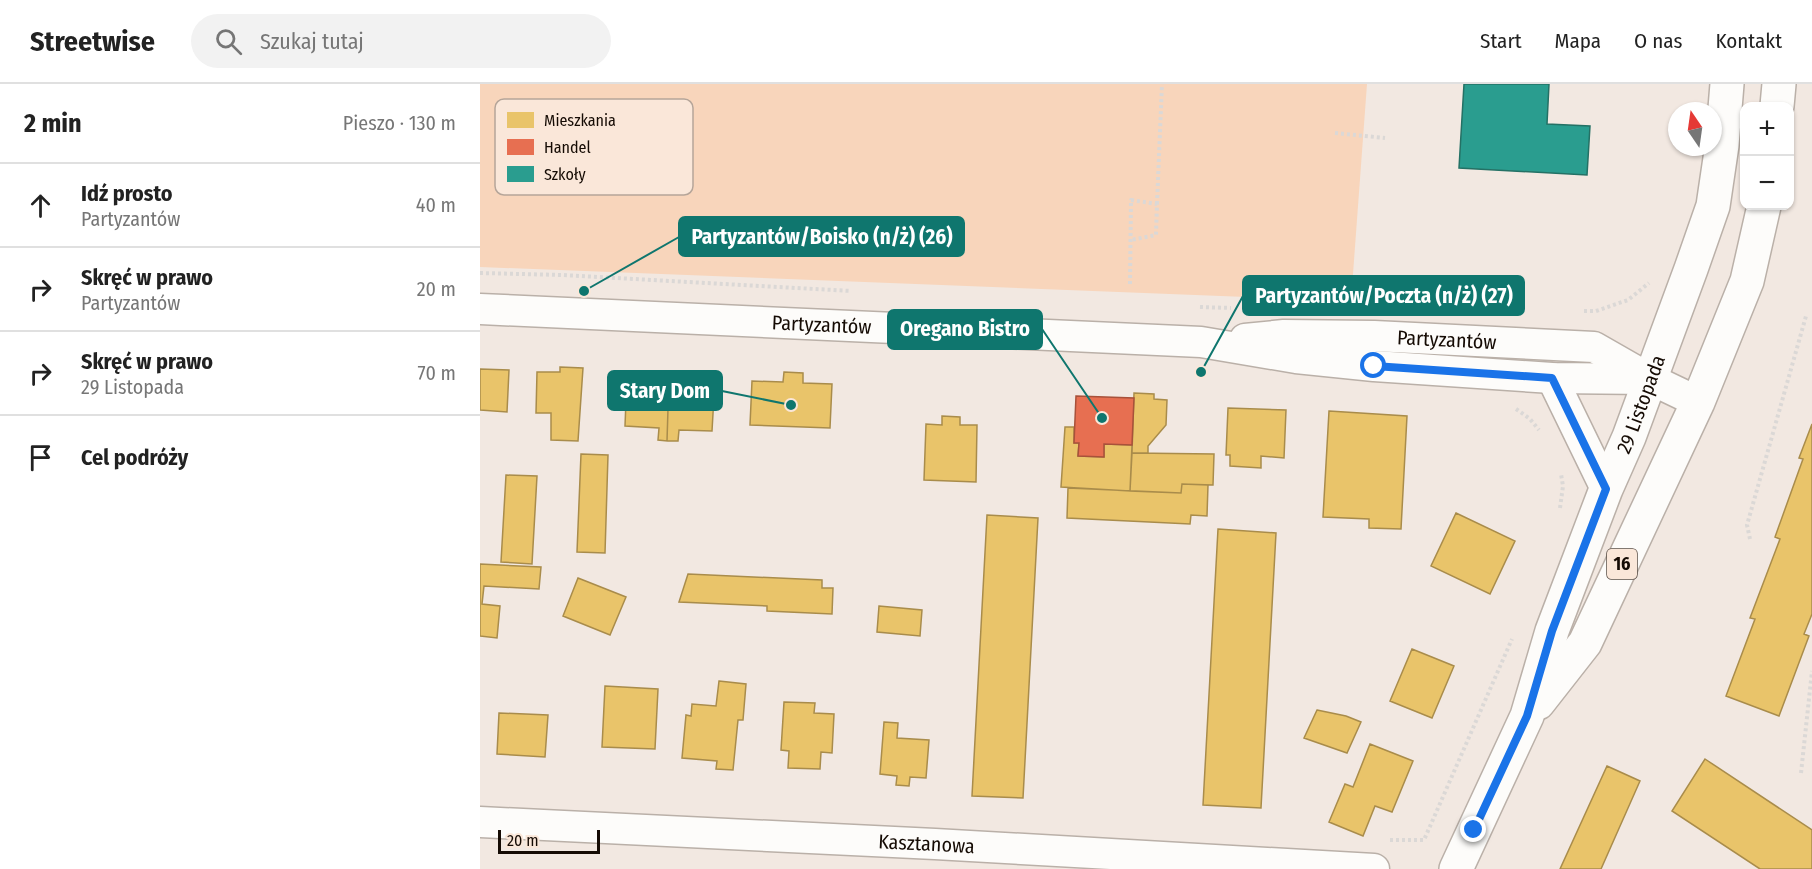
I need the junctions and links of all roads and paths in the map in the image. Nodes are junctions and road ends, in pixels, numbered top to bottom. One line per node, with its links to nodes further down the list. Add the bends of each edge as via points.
1 (1162, 84): 7 (path)
2 (1727, 84): 21 (main road, 29 Listopada / 16, via 1713,206)
3 (1779, 84): 4 (main road)
4 (1777, 102)
5 (1335, 133): 6 (path)
6 (1385, 138)
7 (1157, 204): 9 (path, via 1156,235); 9 (path, via 1131,200)
8 (1763, 210): 22 (main road, 29 Listopada / 16, via 1747,281)
9 (1131, 240): 12 (path)
10 (480, 273): 13 (path)
11 (1654, 278): 17 (path, via 1628,300 1596,311)
12 (1130, 284)
13 (856, 291)
14 (1194, 306): 15 (path)
15 (1240, 308)
16 (480, 309): 19 (street, Partyzantów)
17 (1573, 312)
18 (1806, 316): 28 (path, via 1747,525)
19 (1201, 342): 20 (street, Partyzantów, via 1296,358); 21 (street, Partyzantów, via 1325,335 1594,347)
20 (1552, 378): 21 (street, Partyzantów); 24 (street)
21 (1650, 379): 22 (street, Partyzantów); 26 (main road, 29 Listopada / 16)
22 (1698, 402): 31 (main road, 29 Listopada / 16, via 1585,643)
23 (1513, 407): 24 (path, via 1530,419 1550,445)
24 (1573, 423): 26 (street)
25 (1561, 471): 27 (path)
26 (1606, 489): 31 (main road, 29 Listopada / 16, via 1552,631)
27 (1559, 516)
28 (1750, 538)
29 (1512, 637): 34 (path, via 1424,840)
30 (1812, 671): 32 (path)
31 (1527, 716): 37 (main road, 29 Listopada / 16)
32 (1802, 773)
33 (480, 822): 35 (street, Kasztanowa)
34 (1386, 840)
35 (930, 857): 36 (street, Kasztanowa)
36 (1374, 869)
37 (1456, 869)

